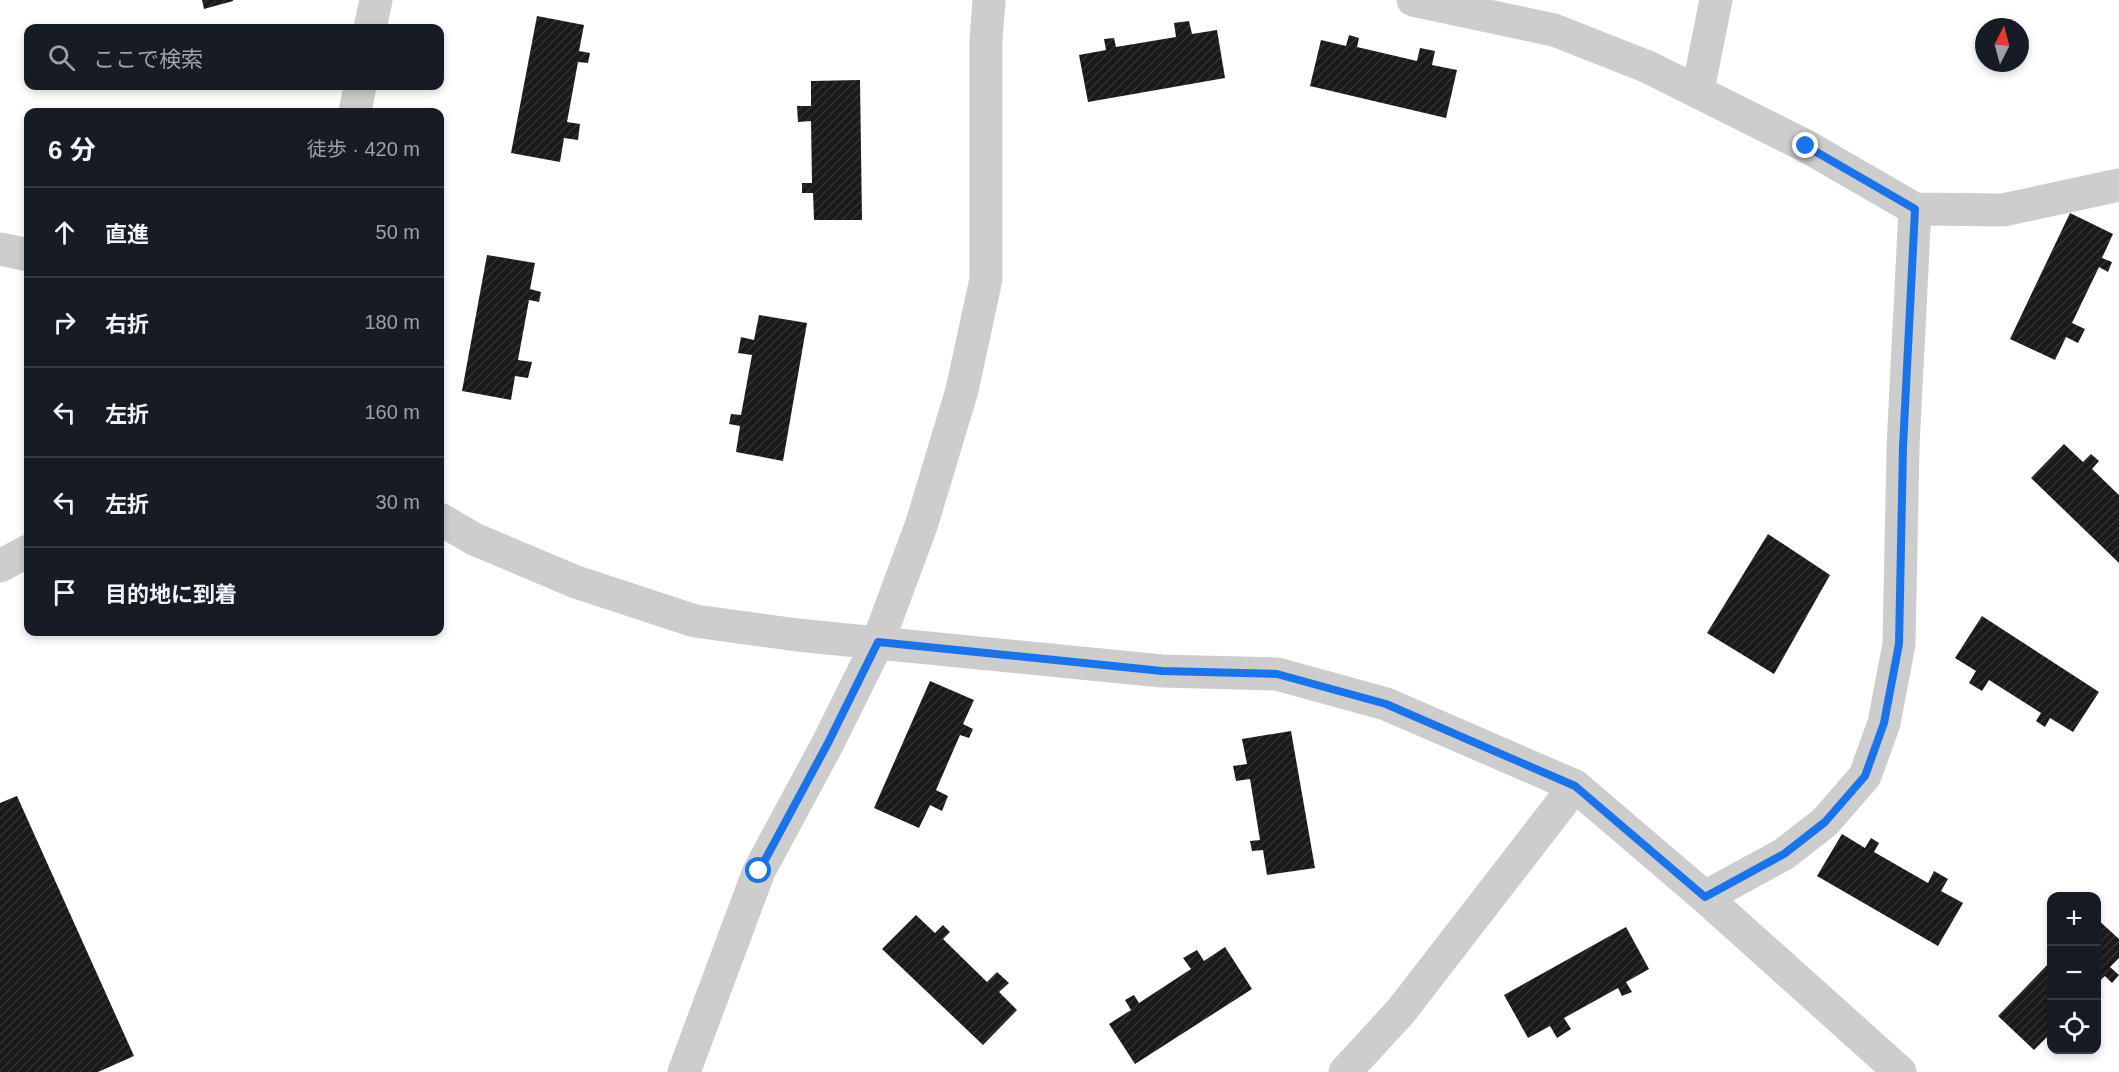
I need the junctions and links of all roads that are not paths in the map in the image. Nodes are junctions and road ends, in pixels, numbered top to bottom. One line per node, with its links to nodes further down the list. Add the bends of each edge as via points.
1 (376, 0): 5 (lane)
2 (989, 0): 16 (lane, via 986,279 962,390 922,523)
3 (1413, 0): 7 (lane, via 1554,30)
4 (1716, 0): 7 (lane)
5 (371, 24)
6 (359, 90): 8 (lane)
7 (1698, 90): 10 (lane)
8 (356, 108)
9 (2119, 185): 10 (lane, via 2003,210)
10 (1915, 209): 18 (lane, via 1903,447 1899,644 1884,723 1865,776 1825,822 1784,854)
11 (0, 249): 12 (lane)
12 (24, 254)
13 (444, 521): 16 (lane, via 474,539 576,582 695,621)
14 (24, 553): 15 (lane)
15 (0, 566)
16 (878, 642): 17 (lane, via 1162,671 1277,674 1386,704); 19 (lane, via 759,871)
17 (1575, 786): 18 (lane); 20 (lane, via 1401,1011)
18 (1705, 897): 21 (lane)
19 (684, 1072)
20 (1345, 1072)
21 (1900, 1072)

